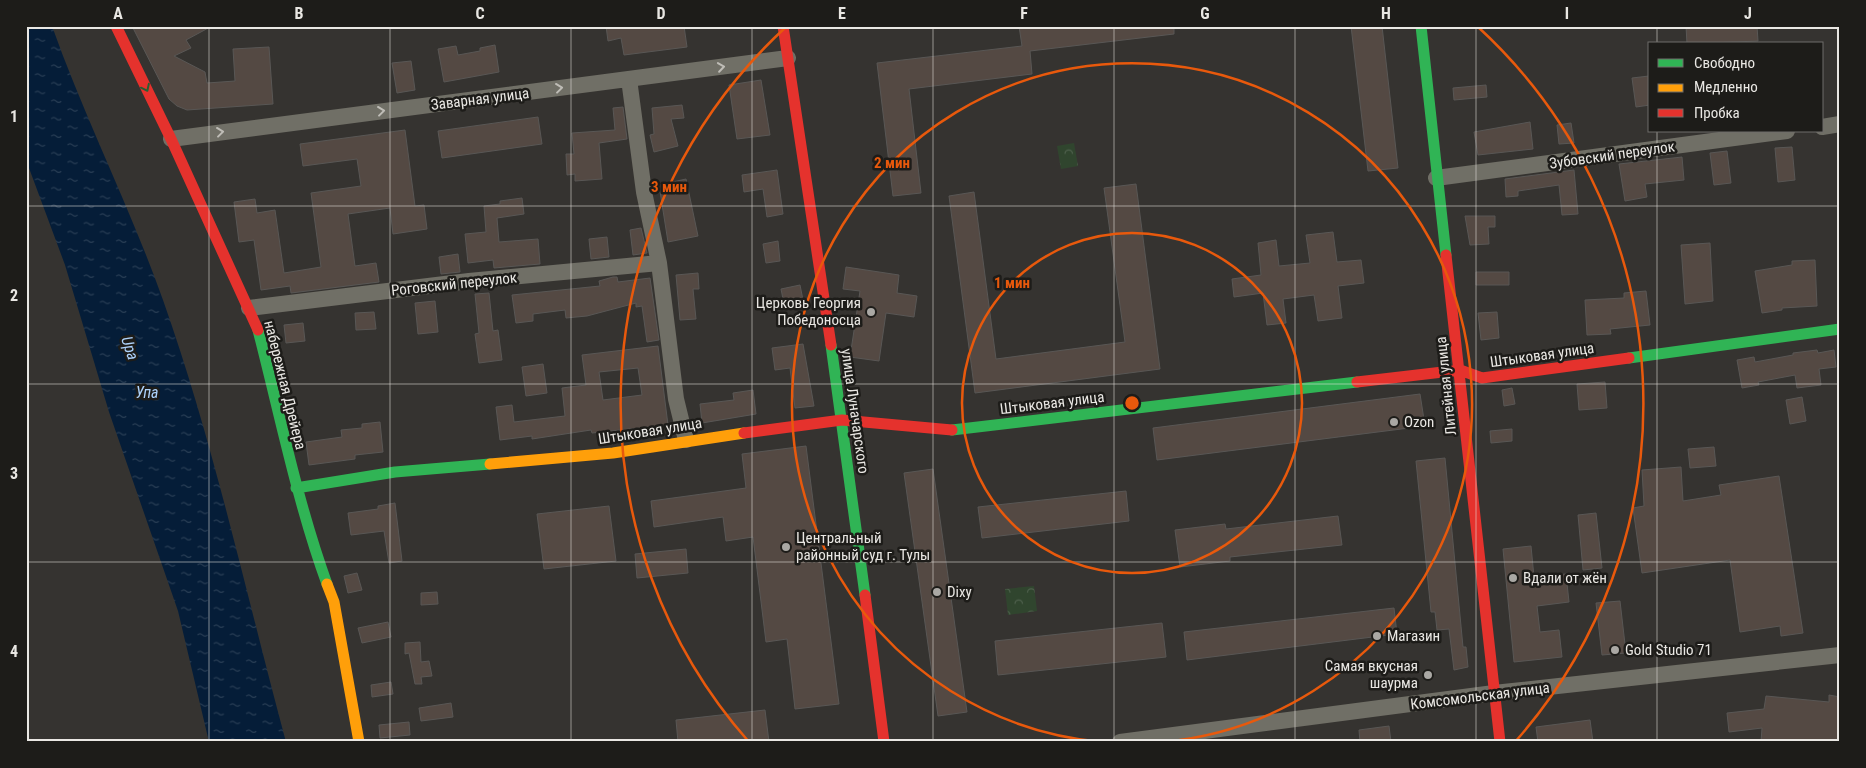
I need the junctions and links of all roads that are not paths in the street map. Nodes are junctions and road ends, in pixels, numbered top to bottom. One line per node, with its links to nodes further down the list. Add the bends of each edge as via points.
1 (116, 26): 9 (street, набережная Дрейера, one-way to 9)
2 (783, 26): 4 (street, улица Луначарского)
3 (1421, 26): 10 (street, Литейная улица)
4 (788, 58): 5 (street, Заварная улица, one-way to 4); 15 (street, улица Луначарского)
5 (629, 80): 9 (street, Заварная улица, one-way to 5); 11 (street, via 644,192)
6 (1840, 124): 7 (street)
7 (1824, 126)
8 (1780, 132): 10 (street, Зубовский переулок)
9 (172, 139): 12 (street, набережная Дрейера)
10 (1436, 178): 14 (street, Литейная улица)
11 (659, 263): 12 (street, Роговский переулок); 16 (street, via 676,399)
12 (248, 308): 17 (street, набережная Дрейера, via 266,355)
13 (1840, 330): 14 (street, Штыковая улица, via 1482,378)
14 (1460, 370): 15 (street, Штыковая улица, via 947,431); 19 (street, Литейная улица)
15 (842, 420): 16 (street, Штыковая улица); 21 (street, улица Луначарского)
16 (686, 440): 17 (street, Штыковая улица, via 614,453 395,472)
17 (296, 488): 20 (street, набережная Дрейера, via 334,602)
18 (1840, 655): 19 (street, Комсомольская улица)
19 (1494, 693): 22 (street, Комсомольская улица); 23 (street, Литейная улица)
20 (359, 742)
21 (884, 742)
22 (1120, 742)
23 (1500, 742)

